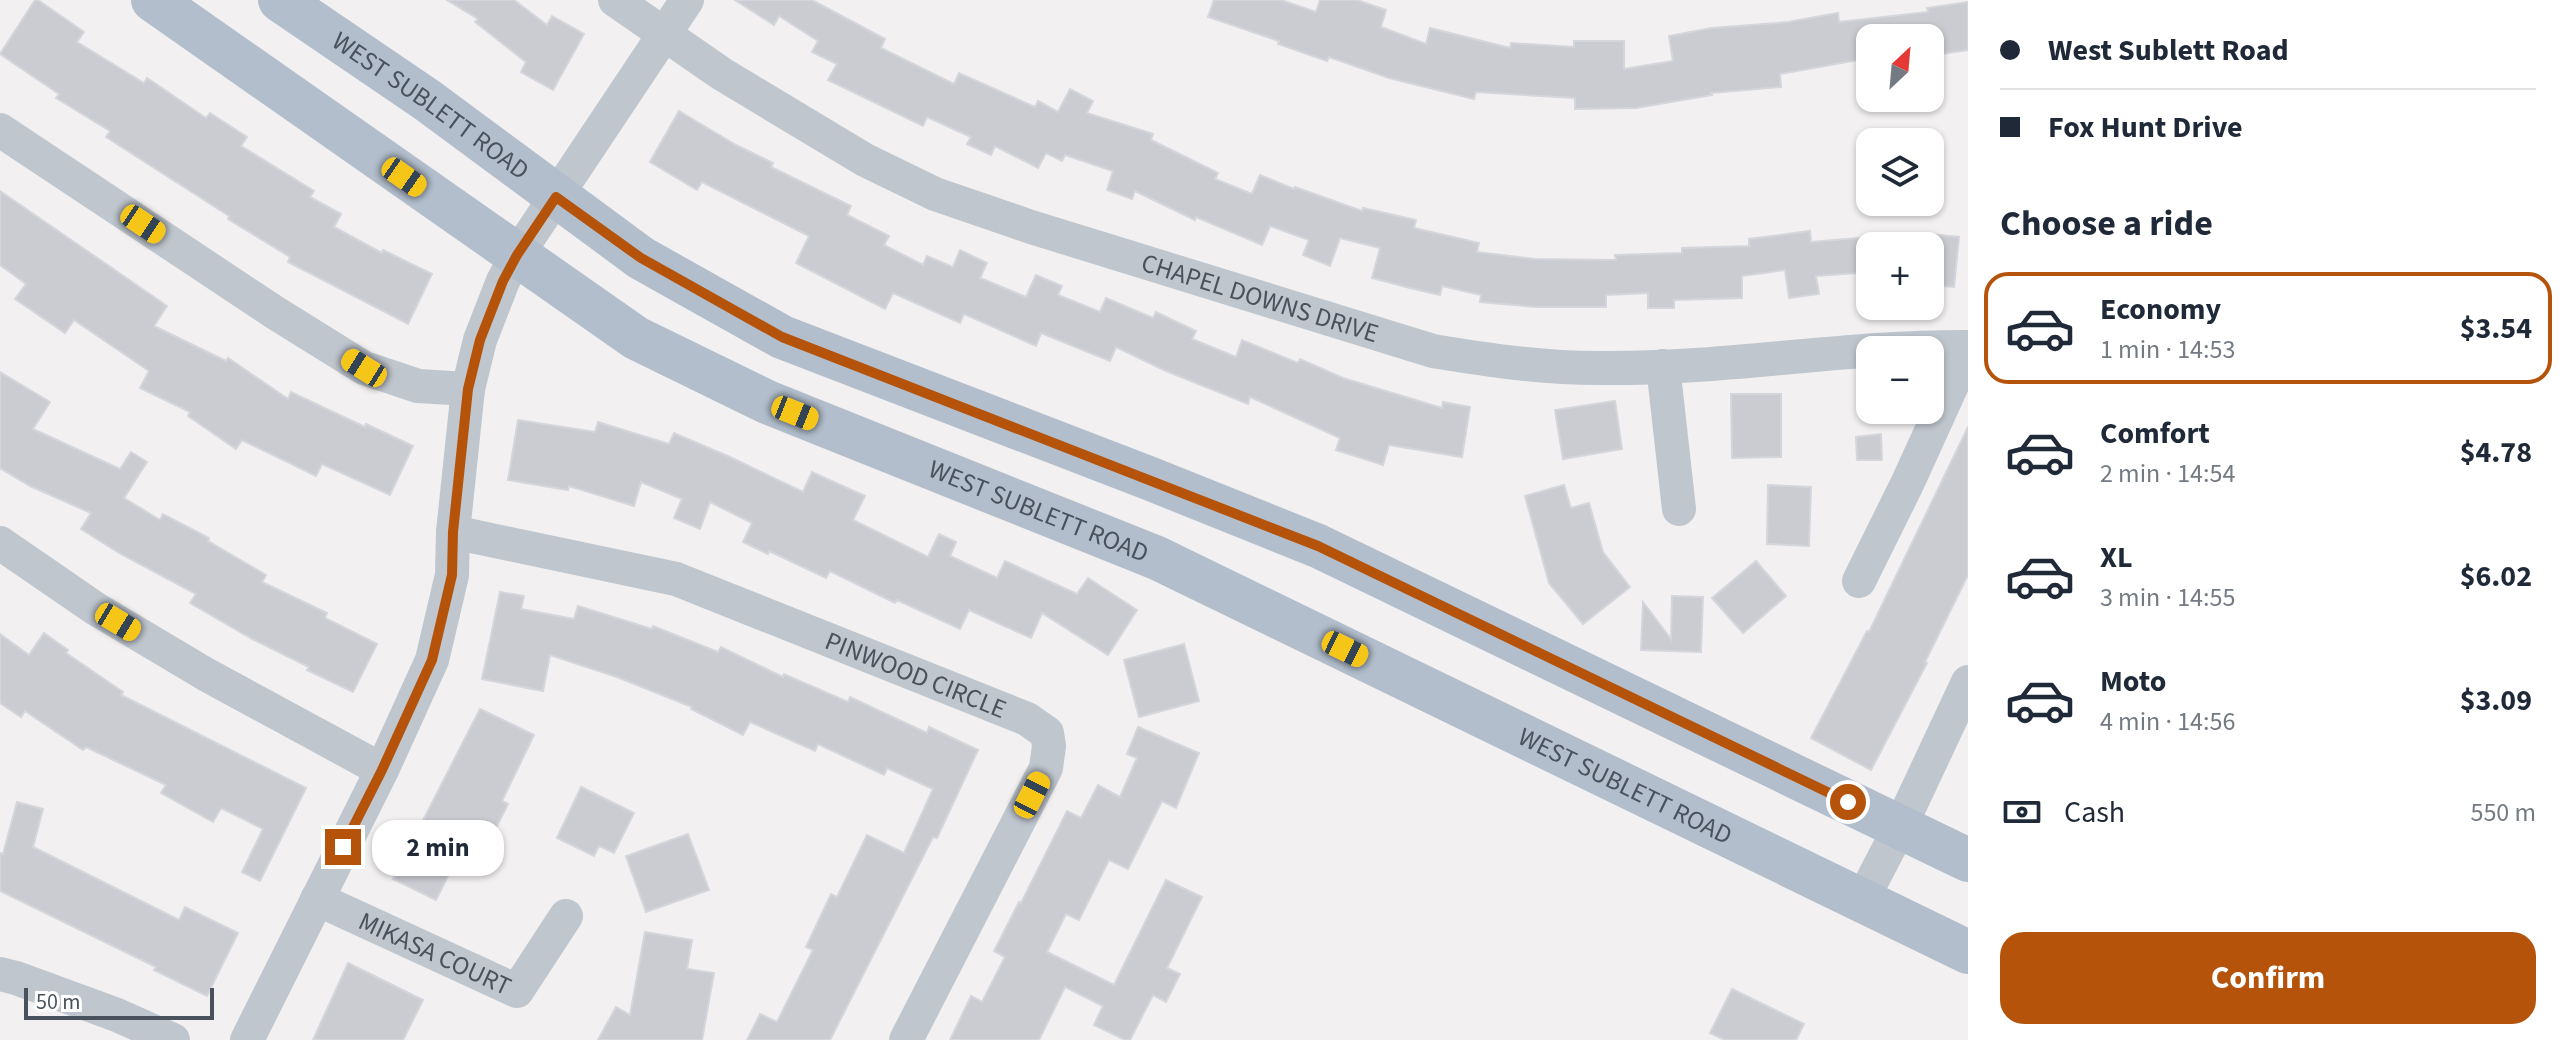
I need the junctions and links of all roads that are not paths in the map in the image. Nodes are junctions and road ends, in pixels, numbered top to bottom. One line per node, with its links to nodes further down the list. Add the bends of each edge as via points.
1 (153, 0): 8 (main road, WEST SUBLETT ROAD)
2 (280, 0): 7 (main road, WEST SUBLETT ROAD, via 427,100)
3 (615, 0): 5 (street, CHAPEL DOWNS DRIVE)
4 (687, 0): 5 (street)
5 (664, 33): 7 (street); 10 (street, CHAPEL DOWNS DRIVE, via 865,160 935,194 1031,227 1433,351 1596,368)
6 (0, 130): 11 (street, via 364,368 418,386)
7 (556, 197): 8 (street); 18 (main road, WEST SUBLETT ROAD, via 641,258 782,337 1318,546)
8 (517, 255): 11 (street, via 480,340); 21 (main road, WEST SUBLETT ROAD, via 636,338 767,402 1157,558)
9 (1968, 348): 10 (street, CHAPEL DOWNS DRIVE, via 1918,346); 15 (street)
10 (1663, 366): 12 (street)
11 (468, 389): 13 (street)
12 (1679, 509)
13 (453, 532): 17 (street, via 452,575 432,660); 27 (street, PINWOOD CIRCLE, via 676,579 1027,719 1047,733 1046,768)
14 (0, 543): 17 (street, via 96,609 207,675)
15 (1859, 581)
16 (1968, 682): 18 (street)
17 (382, 770): 20 (street)
18 (1900, 827): 19 (main road, WEST SUBLETT ROAD); 21 (street)
19 (1968, 860)
20 (317, 899): 22 (street, MIKASA COURT, via 517,991); 26 (street)
21 (1862, 900): 23 (main road, WEST SUBLETT ROAD)
22 (566, 916)
23 (1968, 952)
24 (0, 974): 25 (street)
25 (173, 1040)
26 (247, 1040)
27 (906, 1040)

